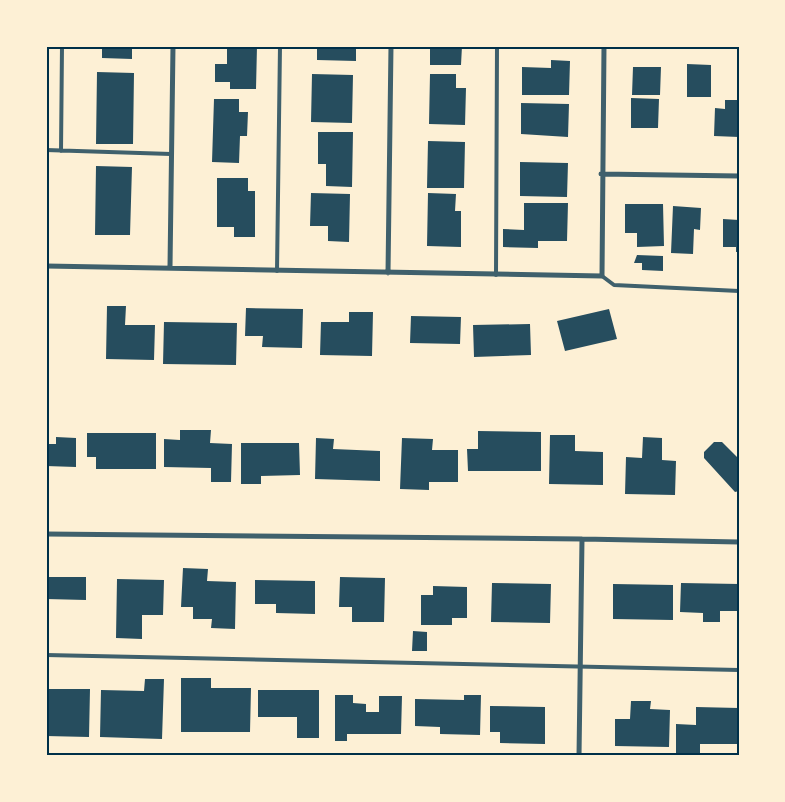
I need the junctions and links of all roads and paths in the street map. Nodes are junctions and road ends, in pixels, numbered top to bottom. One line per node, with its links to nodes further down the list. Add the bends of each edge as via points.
1 (62, 46): 8 (lane)
2 (173, 46): 9 (street)
3 (280, 46): 14 (lane)
4 (391, 46): 15 (street)
5 (497, 46): 16 (lane)
6 (604, 46): 10 (street)
7 (46, 150): 8 (lane)
8 (61, 150): 9 (lane)
9 (171, 154): 13 (street)
10 (601, 174): 11 (street); 17 (street)
11 (739, 176)
12 (46, 266): 13 (street)
13 (170, 267): 14 (street)
14 (277, 271): 15 (street)
15 (388, 272): 16 (street)
16 (496, 275): 17 (street)
17 (602, 276): 18 (lane, via 614,285)
18 (739, 291)
19 (46, 534): 20 (street)
20 (582, 538): 21 (street); 23 (street)
21 (739, 542)
22 (46, 655): 23 (lane)
23 (580, 668): 24 (lane); 25 (street)
24 (739, 670)
25 (579, 756)

